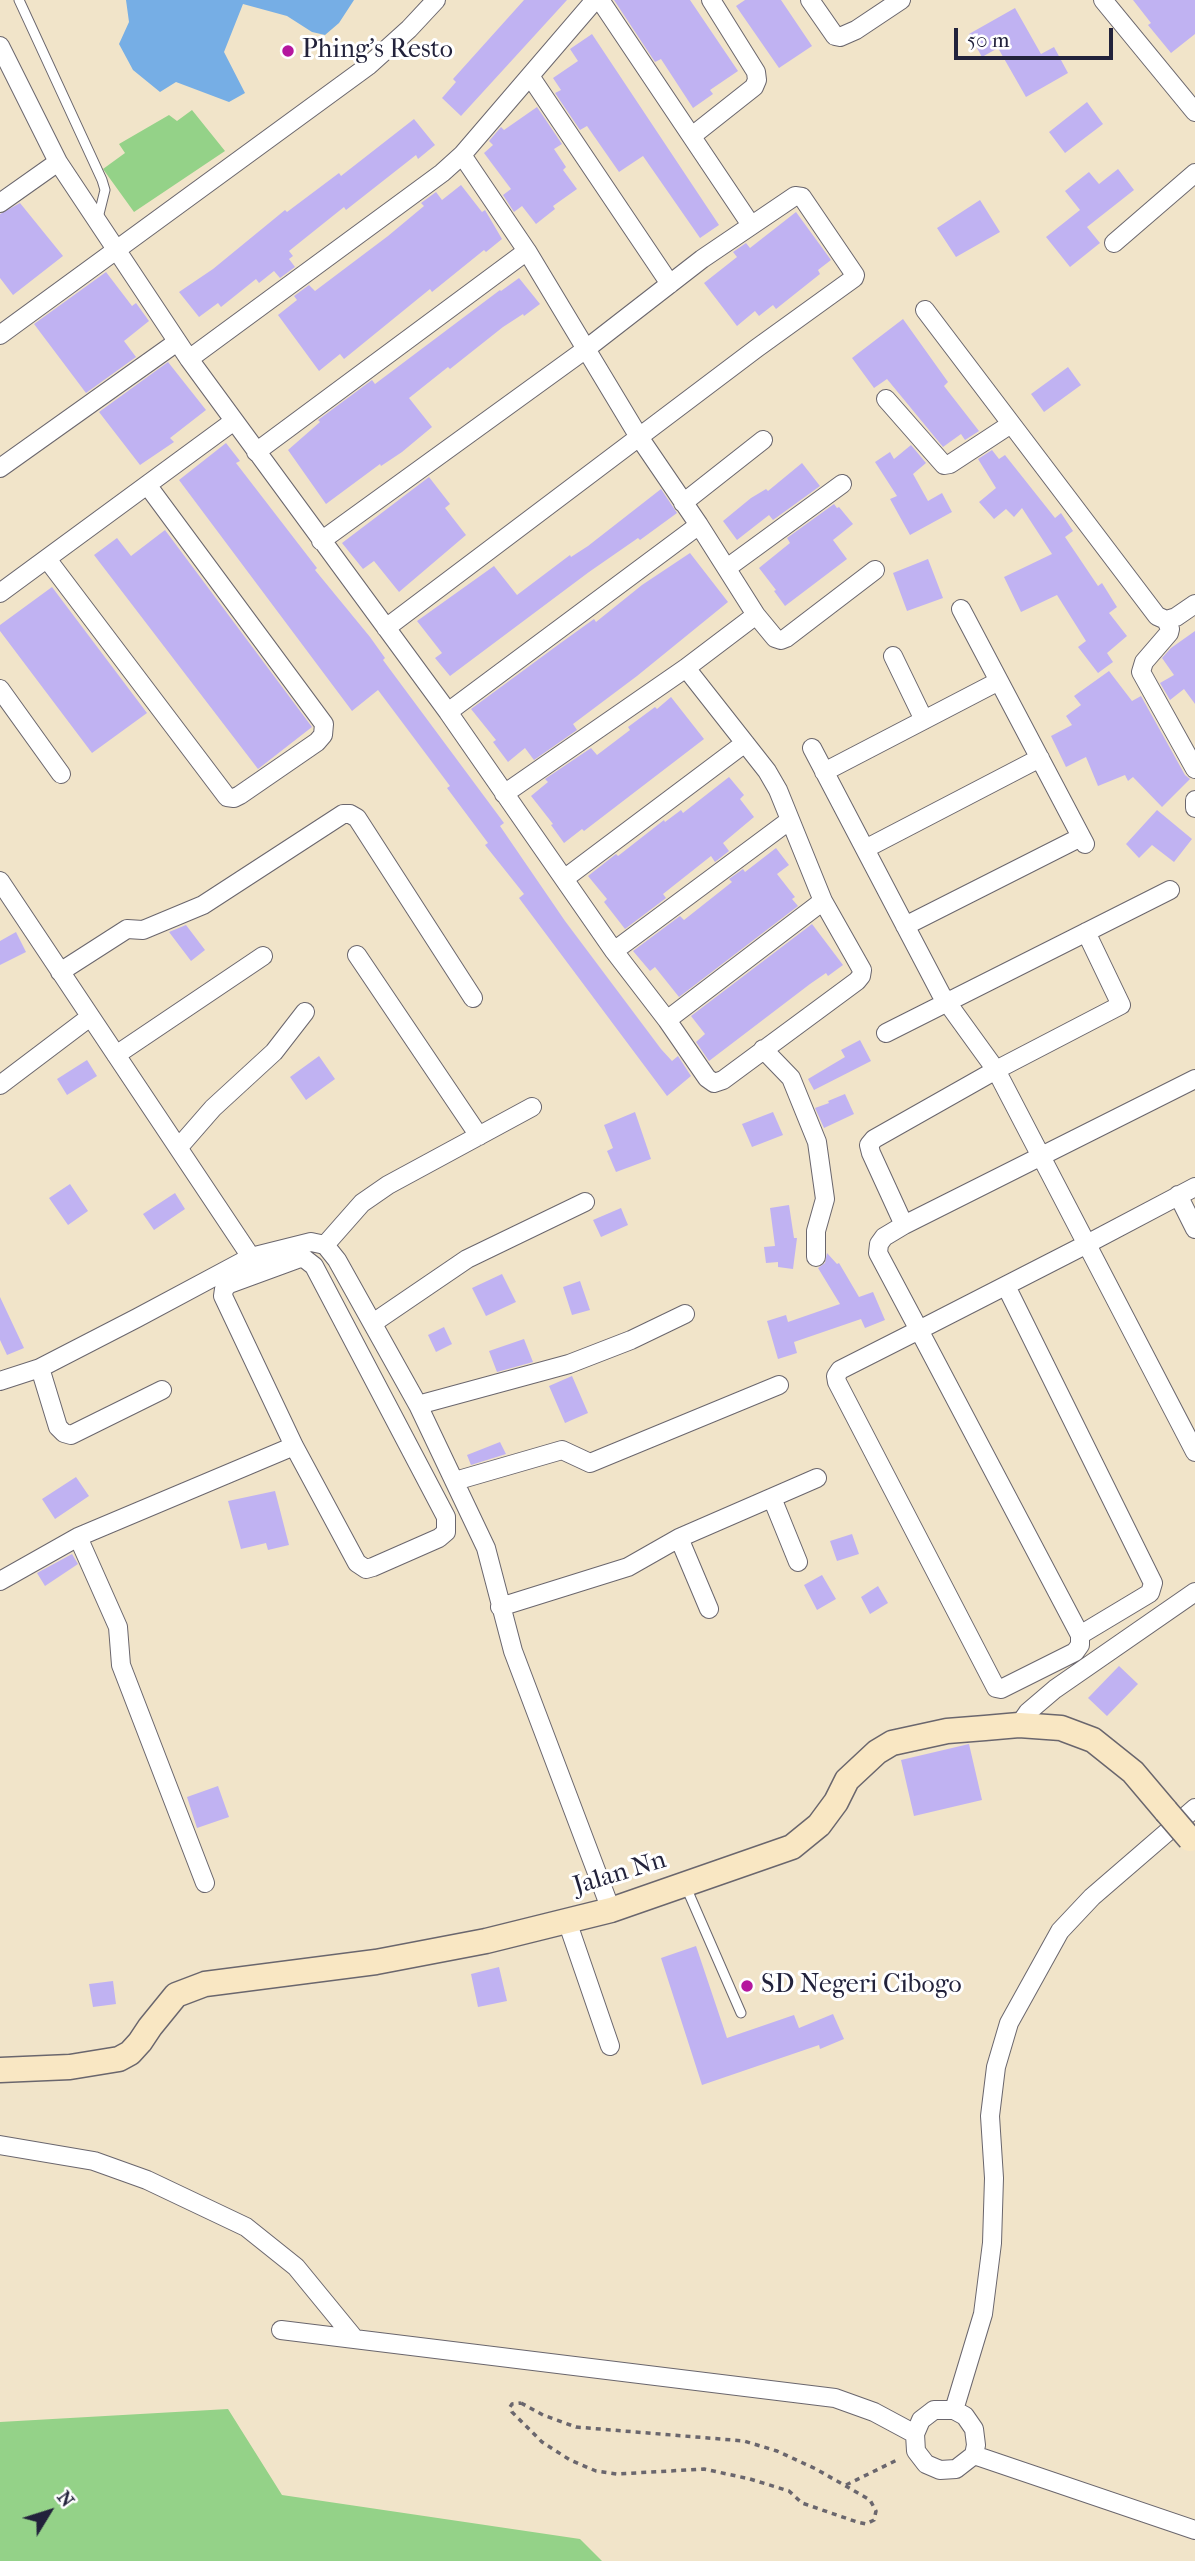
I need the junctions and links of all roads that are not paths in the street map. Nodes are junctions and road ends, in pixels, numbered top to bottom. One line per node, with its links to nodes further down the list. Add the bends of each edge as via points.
1 (19, 0): 16 (lane, via 102,180 105,191)
2 (436, 0): 19 (street, via 384,53)
3 (597, 0): 9 (street); 11 (street)
4 (711, 0): 11 (street, via 757,80 754,88)
5 (810, 0): 6 (street, via 835,36 841,37)
6 (901, 0)
7 (1103, 0): 10 (street)
8 (0, 46): 13 (street)
9 (530, 76): 12 (street); 21 (street)
10 (1195, 112)
11 (692, 136): 17 (street)
12 (462, 155): 20 (street); 26 (street)
13 (58, 162): 15 (street); 16 (street)
14 (1195, 173): 18 (street)
15 (0, 203)
16 (97, 223): 19 (street)
17 (751, 225): 21 (street); 30 (street, via 795,196 802,197 854,278)
18 (1114, 243)
19 (116, 251): 23 (street); 24 (street)
20 (527, 251): 25 (street); 32 (street)
21 (670, 284): 25 (street)
22 (925, 310): 29 (street)
23 (0, 335)
24 (177, 342): 26 (street); 33 (street)
25 (586, 349): 30 (street); 38 (street)
26 (189, 359): 28 (street)
27 (886, 399): 29 (street, via 944,465)
28 (234, 421): 32 (street); 35 (street)
29 (1011, 424): 46 (street, via 1157,616)
30 (639, 437): 36 (street); 47 (street)
31 (763, 440): 36 (street)
32 (256, 453): 38 (street)
33 (0, 468)
34 (842, 484): 40 (street)
35 (148, 486): 39 (street); 39 (street, via 324,724 317,742 240,795 227,797)
36 (683, 503): 37 (street)
37 (699, 525): 40 (street); 52 (street)
38 (321, 541): 47 (street)
39 (47, 559): 42 (street)
40 (727, 568): 45 (street)
41 (875, 570): 45 (street, via 781,640)
42 (0, 593)
43 (1195, 604): 46 (street)
44 (961, 609): 50 (street)
45 (756, 615): 49 (street)
46 (1166, 620): 54 (street, via 1169,633 1141,672)
47 (386, 628): 52 (street)
48 (893, 656): 53 (street)
49 (686, 668): 55 (street); 61 (street)
50 (999, 681): 53 (street); 57 (street)
51 (0, 689): 60 (street)
52 (448, 712): 61 (street)
53 (924, 720): 59 (street)
54 (1188, 738): 58 (street)
55 (745, 743): 64 (street, via 778,790); 66 (street)
56 (812, 748): 59 (street)
57 (1040, 758): 65 (street); 70 (street, via 1083,841)
58 (1195, 769)
59 (824, 772): 65 (street)
60 (61, 774)
61 (504, 794): 66 (street)
62 (1195, 800): 63 (street)
63 (1195, 808)
64 (790, 820): 69 (street); 72 (street)
65 (865, 849): 70 (street)
66 (564, 879): 72 (street)
67 (0, 881): 75 (street)
68 (1170, 890): 71 (street)
69 (823, 901): 80 (street); 82 (street, via 862,970 861,976)
70 (905, 926): 77 (street)
71 (1086, 932): 77 (street); 84 (street, via 1121,1005)
72 (614, 951): 80 (street)
73 (263, 956): 83 (street)
74 (357, 956): 88 (street)
75 (60, 972): 76 (street, via 127,929 143,930 203,905 342,814 350,814 357,818); 79 (street)
76 (473, 998)
77 (948, 1003): 81 (street); 84 (street)
78 (305, 1012): 89 (street, via 274,1052)
79 (90, 1017): 83 (street); 86 (street)
80 (667, 1020): 82 (street, via 714,1083)
81 (886, 1033)
82 (763, 1049): 98 (street, via 791,1078 817,1142 825,1199 816,1231)
83 (116, 1055): 89 (street)
84 (996, 1070): 90 (street); 94 (street, via 869,1145)
85 (1195, 1079): 90 (street)
86 (0, 1085)
87 (532, 1107): 88 (street)
88 (479, 1136): 97 (street, via 362,1203)
89 (178, 1147): 99 (street)
90 (1042, 1156): 94 (street); 96 (street)
91 (1195, 1186): 92 (street)
92 (1178, 1195): 95 (street); 96 (street)
93 (585, 1202): 102 (street, via 467,1259)
94 (904, 1225): 103 (street, via 884,1237 878,1252)
95 (1195, 1229)
96 (1087, 1244): 100 (street); 110 (street)
97 (325, 1245): 99 (street, via 312,1242); 102 (street)
98 (816, 1257)
99 (254, 1264): 104 (street); 109 (street, via 229,1283 223,1296); 109 (street, via 300,1258 314,1266 446,1517 446,1532 373,1567 361,1567)
100 (1006, 1286): 103 (street); 121 (street, via 1153,1583 1150,1593)
101 (685, 1314): 108 (street, via 569,1364)
102 (373, 1323): 108 (street)
103 (919, 1330): 121 (street); 121 (street, via 840,1370 837,1382 992,1684 1001,1689 1075,1652)
104 (40, 1368): 105 (street); 107 (street, via 58,1427 71,1435)
105 (0, 1381)
106 (779, 1385): 112 (street, via 590,1463 562,1450)
107 (162, 1390)
108 (418, 1405): 112 (street)
109 (294, 1446): 114 (street)
110 (1195, 1452)
111 (817, 1478): 113 (street)
112 (455, 1480): 119 (street, via 486,1548)
113 (772, 1498): 115 (street); 116 (street)
114 (78, 1537): 117 (street); 125 (street, via 118,1627 121,1665)
115 (679, 1538): 119 (street, via 628,1567); 120 (street)
116 (798, 1562)
117 (0, 1581)
118 (1195, 1592): 122 (street, via 1055,1689)
119 (500, 1606): 127 (street)
120 (709, 1609)
121 (1080, 1635)
122 (1018, 1725): 124 (street, Jalan Nn, bridge, via 1061,1728 1094,1740 1133,1772); 126 (street, Jalan Nn, via 947,1731 892,1743 847,1780 836,1802 804,1839)
123 (1195, 1808): 135 (street, via 1092,1897 1060,1931 1009,2022 996,2067 990,2116 992,2243 983,2314)
124 (1193, 1842)
125 (205, 1882)
126 (685, 1885): 127 (street, Jalan Nn); 129 (lane)
127 (611, 1910): 128 (street, Jalan Nn)
128 (567, 1921): 130 (street); 131 (street, Jalan Nn, via 433,1953 205,1984 176,1996 130,2053 119,2059)
129 (741, 2013)
130 (610, 2046)
131 (0, 2070)
132 (0, 2145): 134 (street, via 94,2161 148,2180 246,2227 296,2267)
133 (281, 2330): 134 (street)
134 (355, 2339): 136 (street, via 835,2398 874,2412)
135 (954, 2410): 136 (street, via 934,2410 921,2420); 137 (street, via 974,2429)
136 (915, 2442): 137 (street, via 926,2464 940,2470 956,2469)
137 (974, 2455): 138 (street)
138 (1195, 2530)

